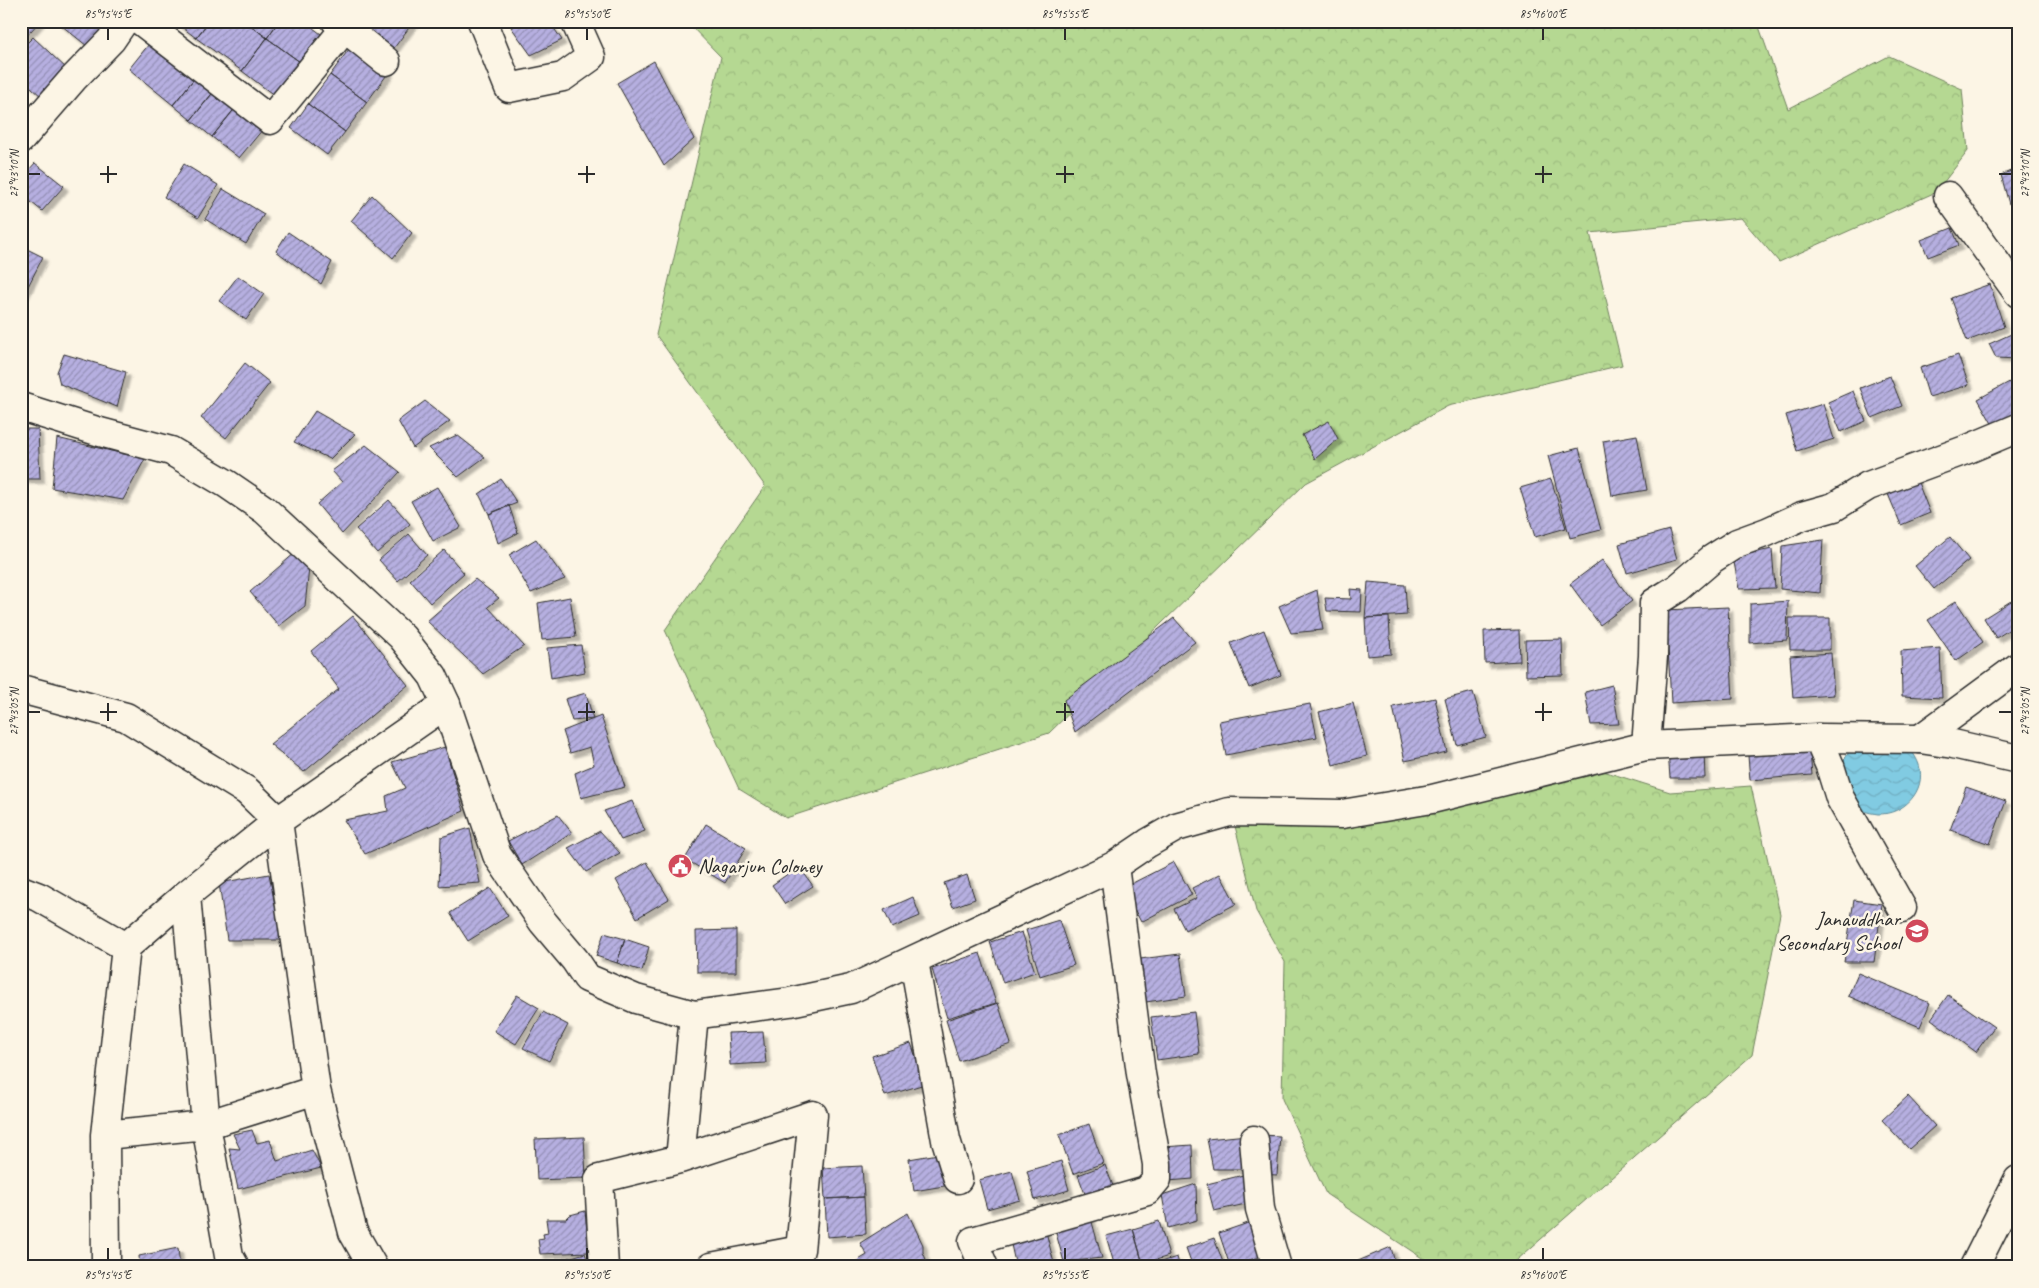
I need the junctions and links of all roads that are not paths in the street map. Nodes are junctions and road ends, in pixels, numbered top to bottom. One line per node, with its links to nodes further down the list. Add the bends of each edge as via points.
1 (124, 21): 7 (street, via 111,40)
2 (141, 21): 5 (street, via 270,120)
3 (482, 21): 4 (street, via 509,88 563,77 591,57)
4 (576, 21)
5 (341, 25): 6 (street)
6 (386, 61)
7 (21, 139)
8 (1948, 196): 9 (street)
9 (2018, 293)
10 (21, 406): 14 (street, via 171,451 266,510 402,637 433,676)
11 (2018, 428): 17 (street, via 1868,486 1834,507 1737,542 1678,588 1654,602)
12 (2018, 667): 16 (street)
13 (21, 689): 19 (street, via 126,717 247,791)
14 (446, 704): 19 (street); 26 (street, via 496,855 587,978 636,999)
15 (1818, 738): 16 (street); 17 (street); 23 (street, via 1840,798)
16 (1920, 740): 18 (street)
17 (1646, 746): 20 (street, via 1432,799 1342,814 1229,812 1176,827)
18 (2018, 759)
19 (278, 821): 22 (street); 27 (street)
20 (1114, 866): 25 (street); 39 (street, via 1157,1179 1147,1191 973,1241)
21 (21, 890): 24 (street)
22 (186, 896): 24 (street); 28 (street)
23 (1902, 908)
24 (126, 947): 29 (street)
25 (914, 961): 26 (street, via 851,990); 32 (street, via 946,1140)
26 (694, 1015): 31 (street)
27 (316, 1090): 28 (street); 36 (street, via 353,1232)
28 (206, 1124): 29 (street); 35 (street, via 229,1256)
29 (105, 1135): 34 (street)
30 (1254, 1140): 40 (street, via 1260,1208)
31 (680, 1159): 37 (street, via 599,1179); 38 (street, via 813,1115 800,1250)
32 (958, 1179)
33 (2018, 1180): 41 (street)
34 (106, 1267)
35 (235, 1267)
36 (373, 1267)
37 (604, 1267)
38 (711, 1267)
39 (984, 1267)
40 (1277, 1267)
41 (1974, 1267)

